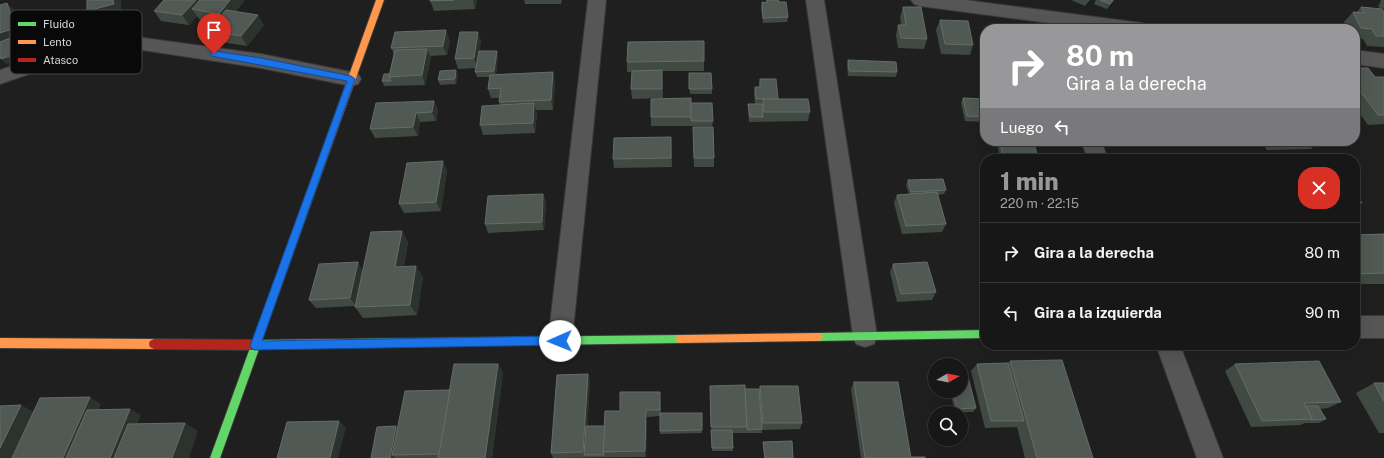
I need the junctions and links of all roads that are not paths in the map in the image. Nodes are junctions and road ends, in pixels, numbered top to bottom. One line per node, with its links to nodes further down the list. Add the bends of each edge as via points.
1 (380, 0): 12 (street)
2 (597, 0): 17 (street)
3 (814, 0): 16 (street)
4 (920, 0): 5 (street)
5 (1046, 23): 6 (street)
6 (1062, 24)
7 (142, 44): 12 (street, via 261,61)
8 (1360, 58): 9 (street)
9 (1384, 61)
10 (10, 74): 11 (street)
11 (0, 77)
12 (351, 79): 19 (street)
13 (1360, 327): 14 (street)
14 (1384, 327)
15 (980, 334): 16 (street)
16 (865, 336): 17 (street)
17 (560, 341): 19 (street)
18 (0, 343): 19 (street)
19 (255, 346): 21 (street)
20 (1170, 350): 22 (street)
21 (215, 458)
22 (1210, 458)

